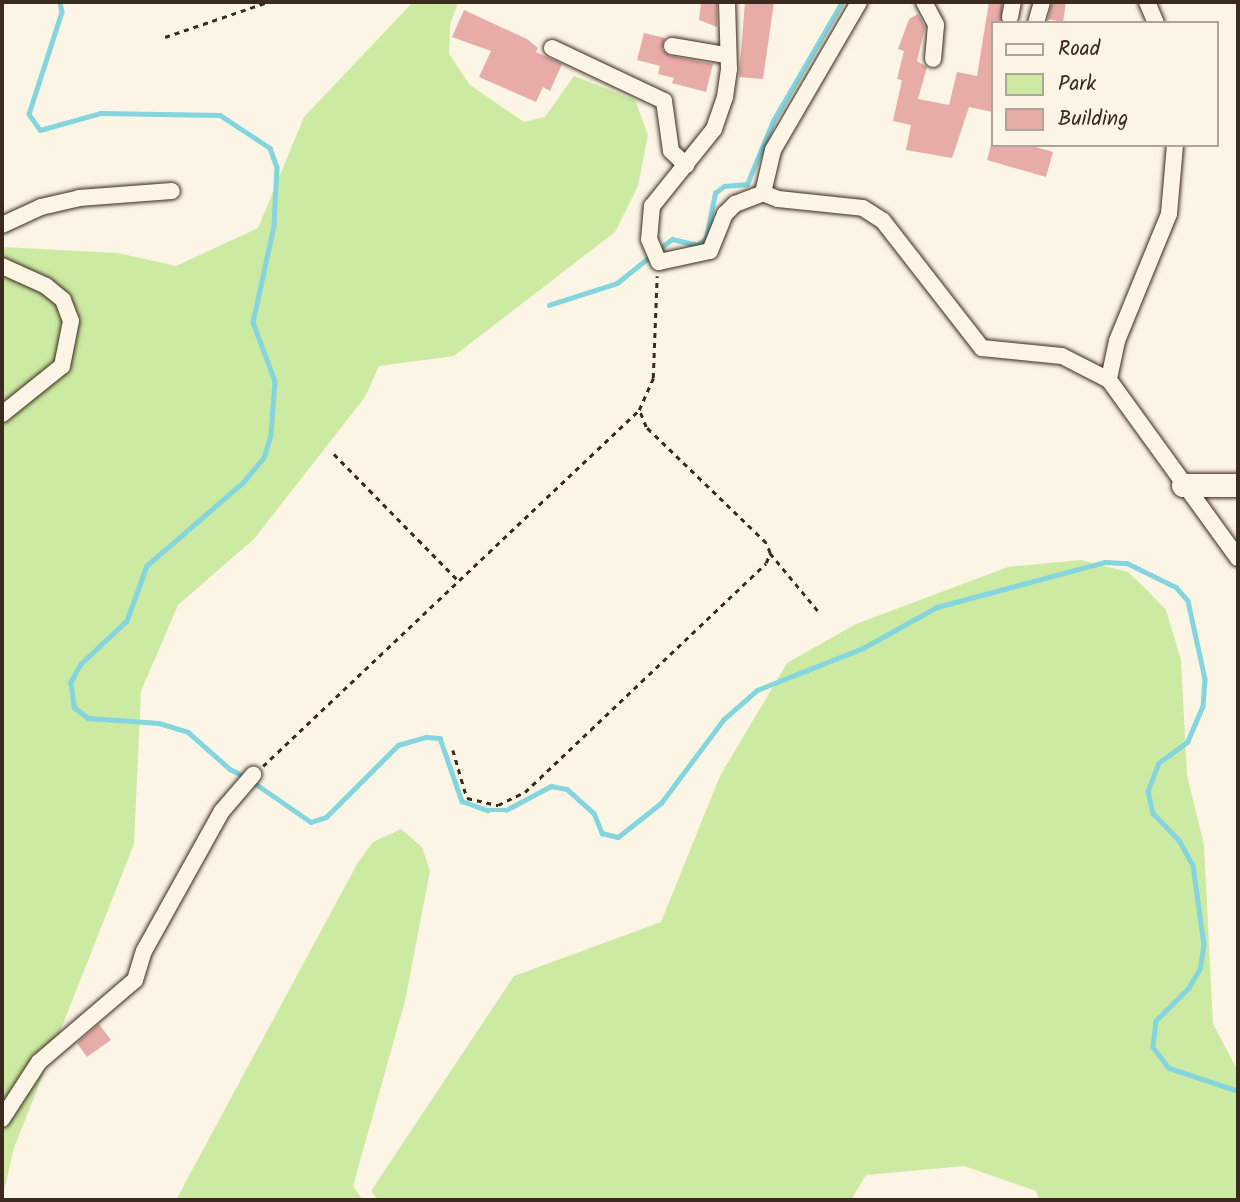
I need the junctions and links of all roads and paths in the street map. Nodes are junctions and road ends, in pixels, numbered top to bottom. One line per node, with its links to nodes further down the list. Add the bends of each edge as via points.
1 (268, 2): 9 (path)
2 (727, 2): 12 (street)
3 (859, 2): 17 (street, via 774,149)
4 (924, 2): 13 (street, via 936,25)
5 (1042, 2): 7 (street)
6 (1147, 2): 8 (street)
7 (1037, 21)
8 (1155, 21)
9 (165, 37)
10 (671, 46): 12 (street)
11 (552, 48): 15 (street, via 664,101 669,110 671,151)
12 (726, 55): 15 (street, via 725,97 714,128)
13 (933, 59)
14 (1175, 147): 21 (street, via 1169,214 1116,341)
15 (686, 165): 19 (street, via 652,206)
16 (172, 191): 18 (street, via 79,198 41,207)
17 (763, 193): 19 (street, via 734,204 710,251); 21 (street, via 873,213 982,348 1062,356)
18 (2, 225)
19 (655, 255): 22 (path, via 653,378)
20 (2, 266): 23 (street, via 46,286 63,300 71,321 62,366)
21 (1109, 380): 25 (street)
22 (639, 410): 27 (path, via 646,427 766,543); 29 (path)
23 (2, 414)
24 (334, 454): 29 (path)
25 (1183, 485): 26 (street); 28 (street)
26 (1238, 485)
27 (770, 553): 30 (path); 32 (path, via 766,562 525,792 498,805 467,798)
28 (1238, 558)
29 (458, 580): 33 (path)
30 (819, 612)
31 (1238, 748): 34 (path)
32 (453, 750)
33 (251, 778): 35 (street, via 222,811 144,951 135,980 39,1062)
34 (1238, 778)
35 (2, 1119)

